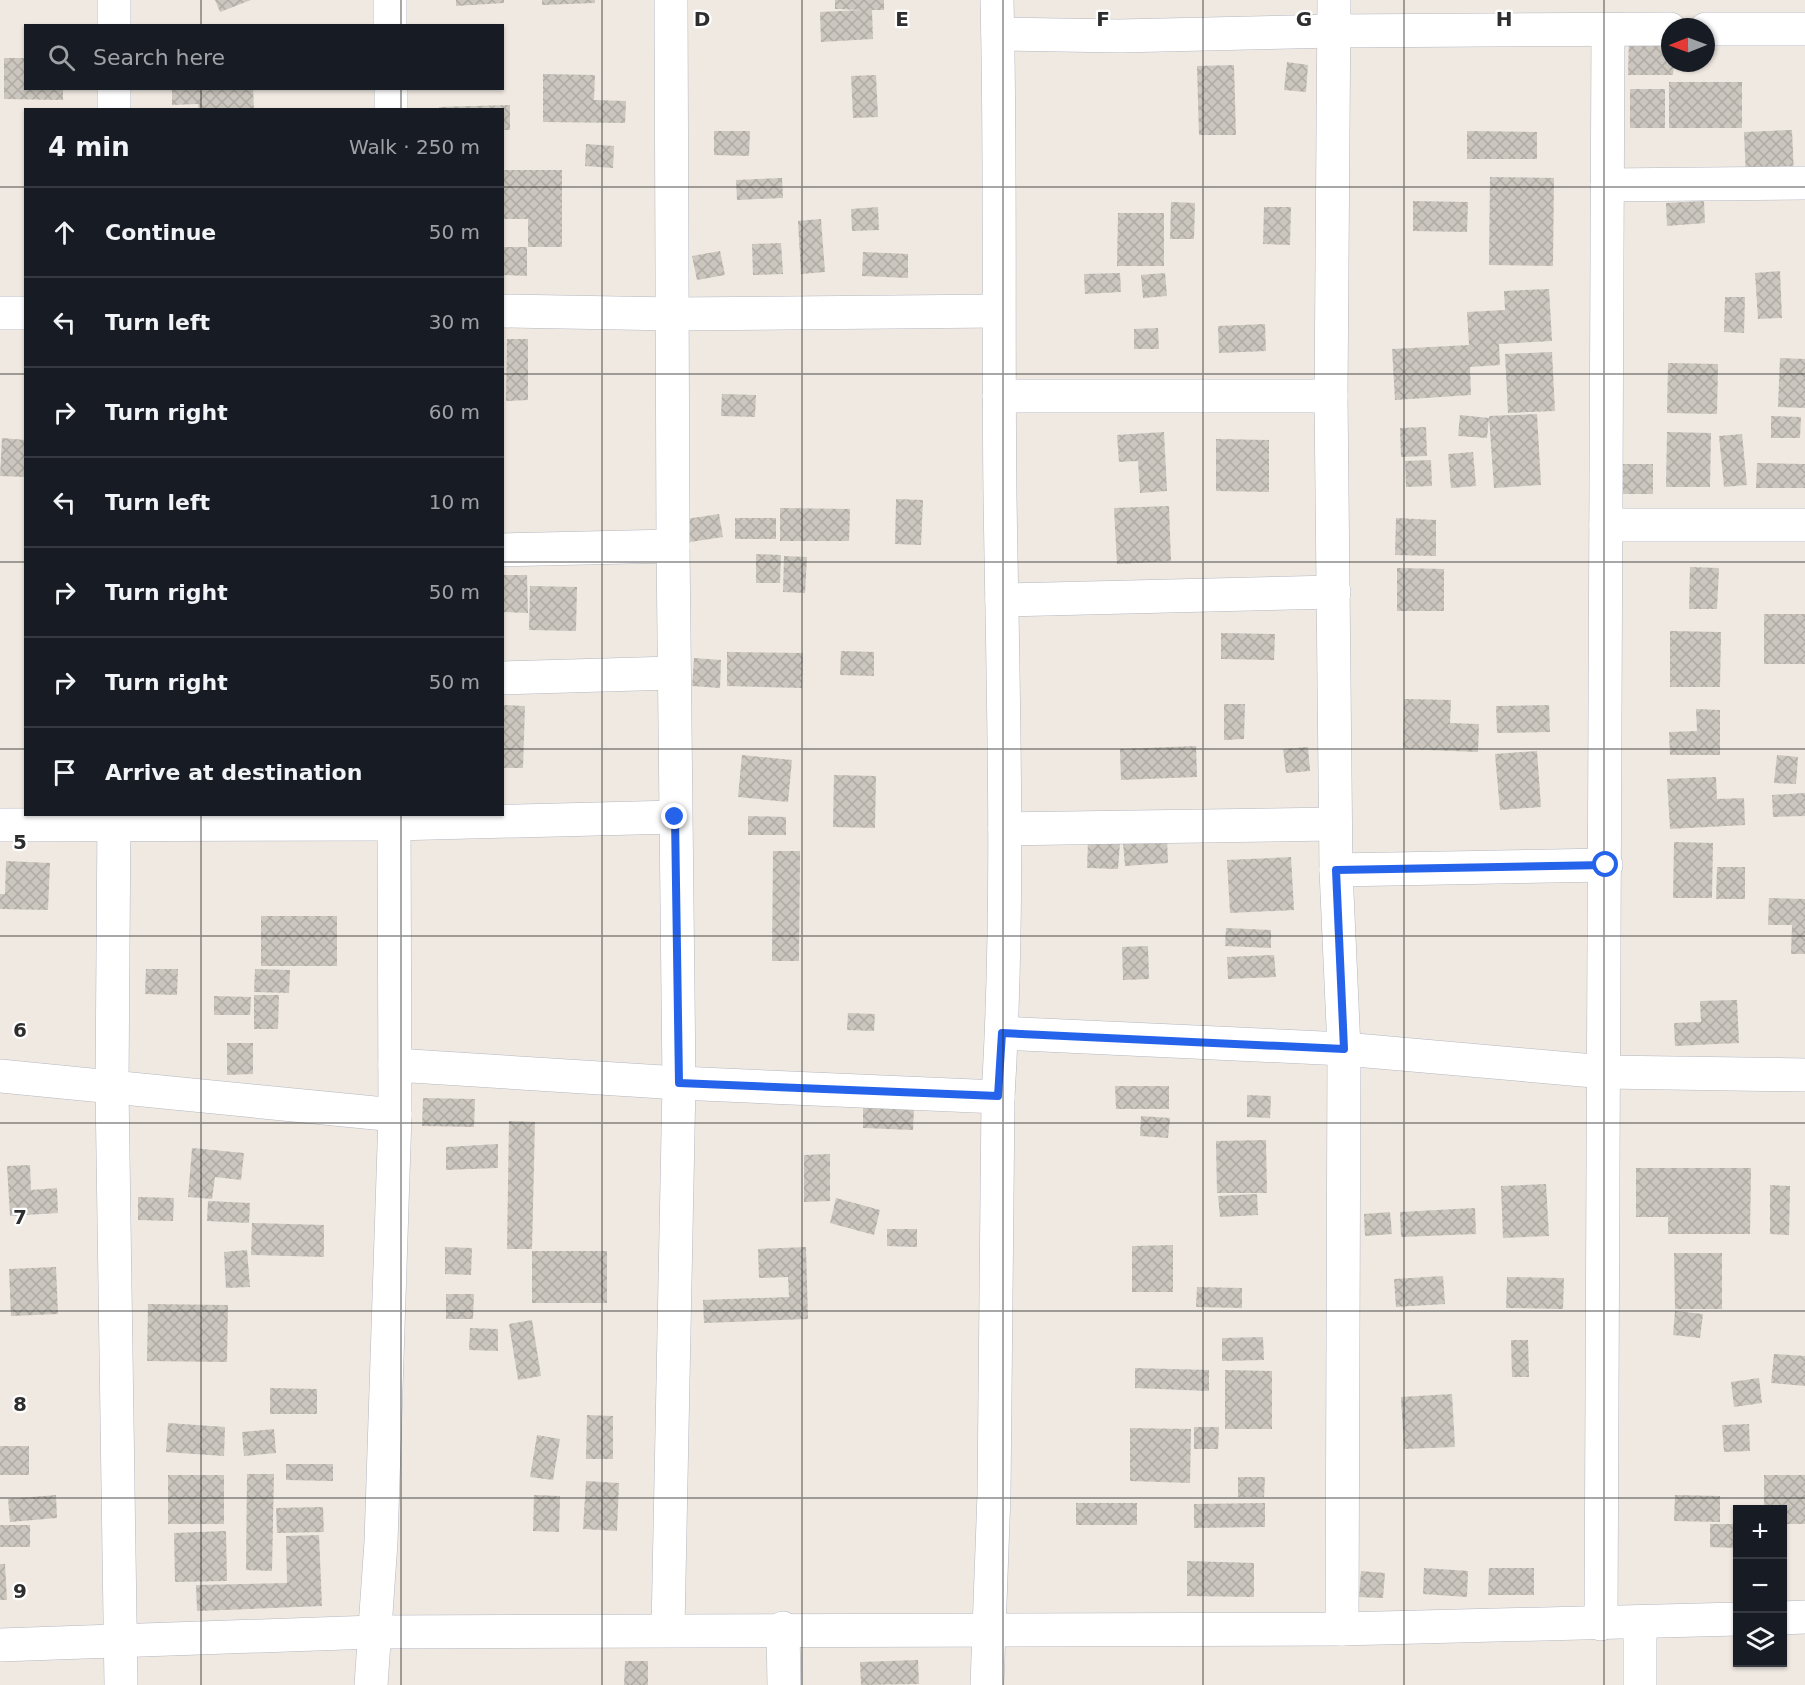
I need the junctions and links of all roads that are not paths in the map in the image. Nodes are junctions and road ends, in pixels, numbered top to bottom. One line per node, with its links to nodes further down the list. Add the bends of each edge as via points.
1 (114, 0): 6 (street)
2 (390, 0): 7 (street)
3 (671, 0): 23 (street)
4 (997, 0): 12 (street)
5 (1334, 15): 10 (street); 12 (street, via 1119,36); 25 (street)
6 (114, 24)
7 (390, 24)
8 (1715, 29): 9 (street)
9 (1805, 29)
10 (1608, 30): 11 (street); 18 (street)
11 (1661, 30)
12 (998, 34): 19 (street)
13 (114, 90): 15 (street)
14 (391, 90): 16 (street)
15 (114, 108)
16 (391, 108)
17 (1805, 183): 18 (street)
18 (1607, 185): 26 (street)
19 (998, 311): 23 (street); 24 (street)
20 (504, 312): 23 (street)
21 (0, 313): 22 (street)
22 (24, 313)
23 (674, 314): 28 (street)
24 (999, 396): 25 (street); 31 (street)
25 (1331, 396): 30 (street)
26 (1606, 525): 27 (street); 40 (street)
27 (1805, 525)
28 (673, 546): 29 (street); 32 (street)
29 (504, 550)
30 (1334, 592): 31 (street); 37 (street)
31 (1002, 600): 39 (street)
32 (674, 673): 33 (street); 34 (street)
33 (504, 678)
34 (675, 817): 36 (street); 48 (street)
35 (114, 819): 36 (street); 38 (street); 49 (street)
36 (394, 819): 44 (street)
37 (1335, 824): 39 (street); 41 (street)
38 (0, 825)
39 (1005, 829): 42 (street)
40 (1606, 865): 41 (street); 45 (street)
41 (1336, 870): 43 (street)
42 (1002, 1033): 43 (street); 50 (street)
43 (1344, 1049): 45 (street); 60 (street)
44 (395, 1065): 48 (street); 51 (street)
45 (1605, 1072): 46 (street); 56 (street)
46 (1805, 1075)
47 (0, 1076): 49 (street)
48 (679, 1083): 50 (street); 59 (street)
49 (112, 1087): 51 (street); 62 (street)
50 (998, 1096): 58 (street)
51 (396, 1115): 61 (street)
52 (1805, 1617): 53 (street)
53 (1787, 1618)
54 (1733, 1619): 55 (street)
55 (1640, 1622): 56 (street); 68 (street)
56 (1601, 1624): 60 (street)
57 (783, 1628): 58 (street); 59 (street); 66 (street)
58 (990, 1628): 60 (street); 67 (street)
59 (668, 1629): 61 (street)
60 (1342, 1629)
61 (375, 1632): 62 (street); 65 (street)
62 (121, 1641): 63 (street); 64 (street)
63 (0, 1645)
64 (121, 1685)
65 (371, 1685)
66 (784, 1685)
67 (987, 1685)
68 (1640, 1685)

